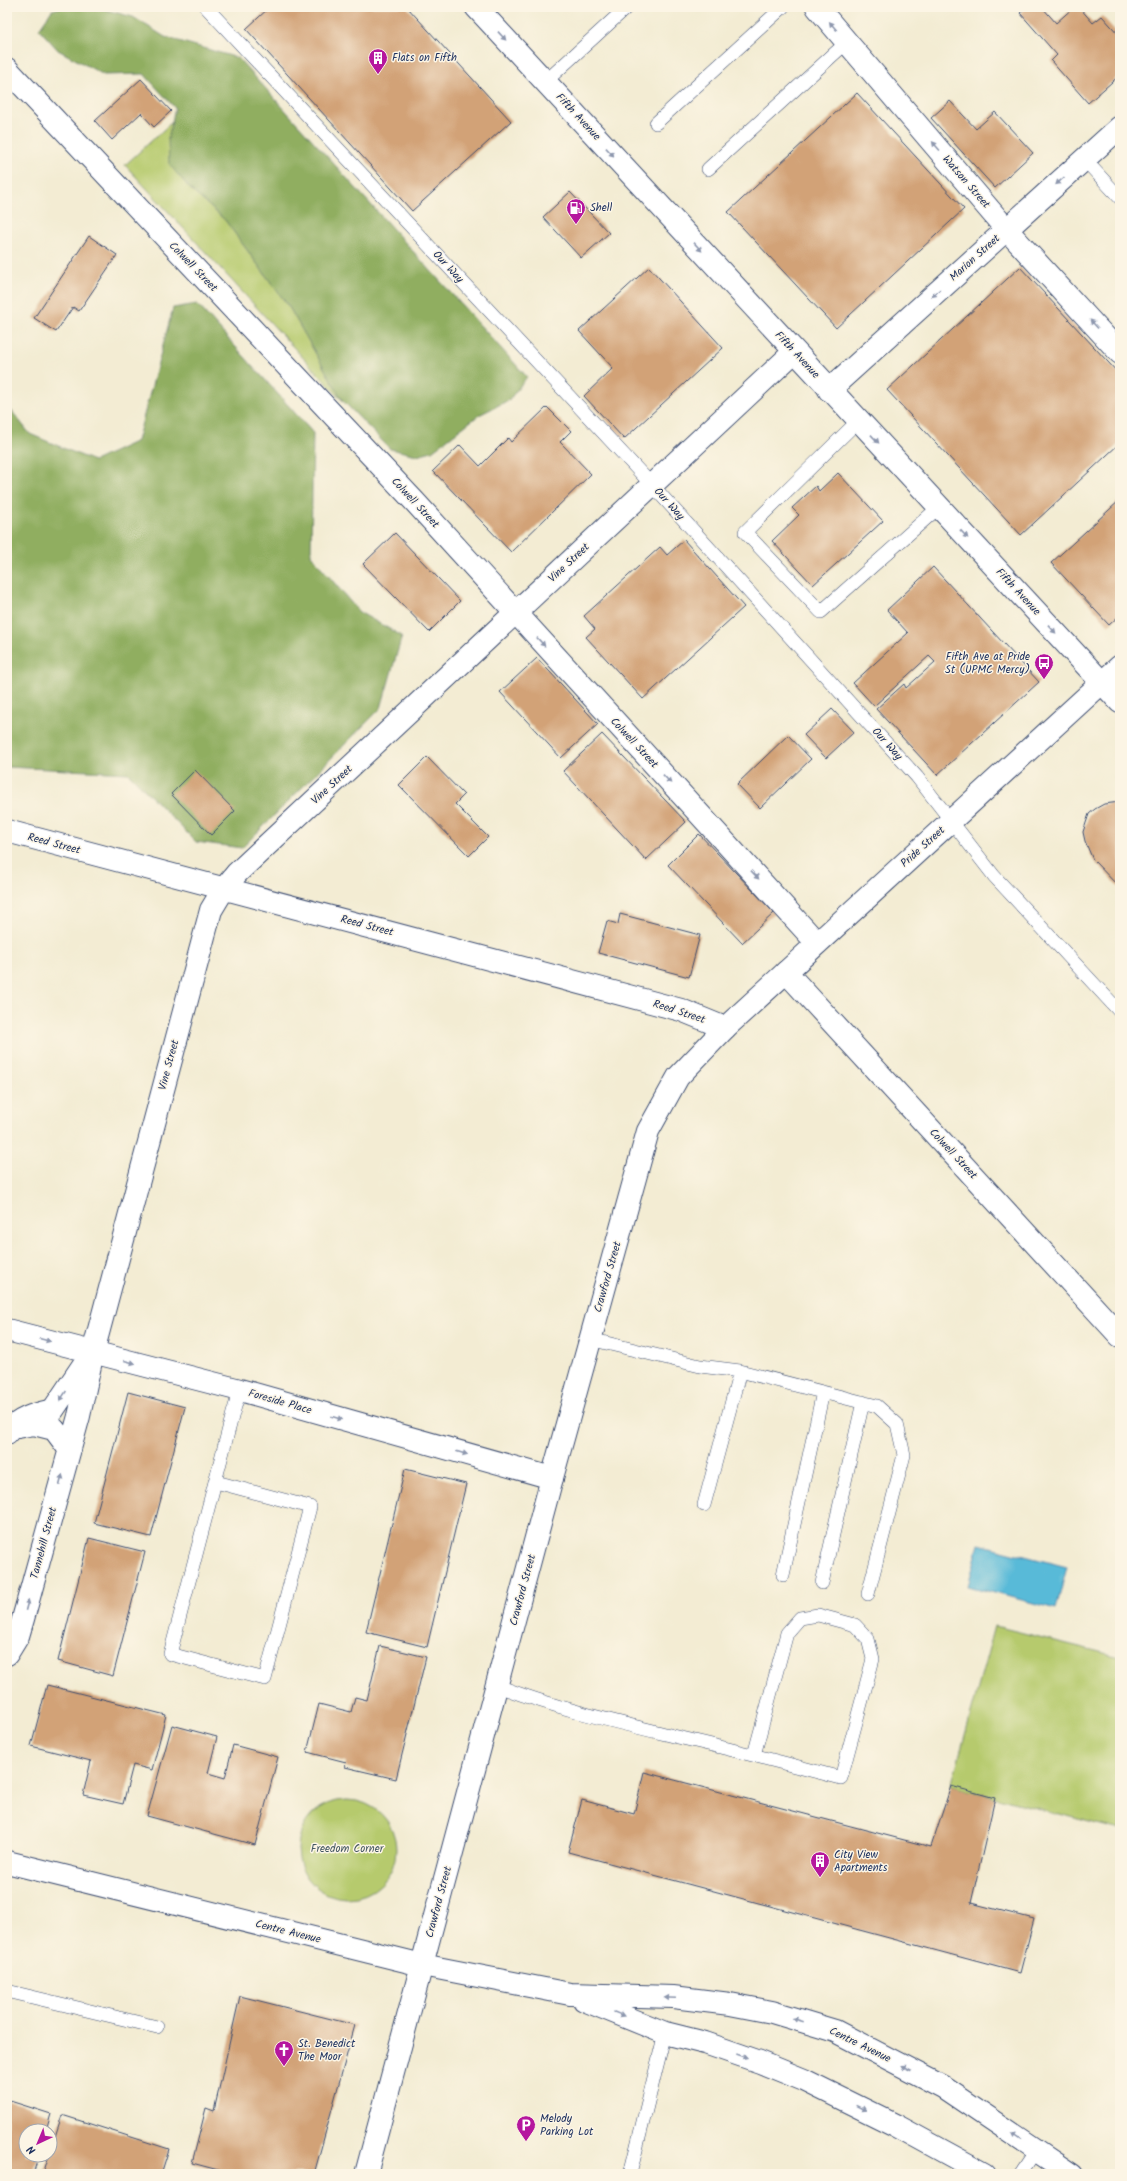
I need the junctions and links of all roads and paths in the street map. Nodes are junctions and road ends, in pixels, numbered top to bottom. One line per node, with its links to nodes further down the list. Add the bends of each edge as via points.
1 (206, 7): 19 (lane, Our Way)
2 (476, 7): 8 (street, Fifth Avenue, one-way to 8)
3 (627, 7): 8 (lane)
4 (783, 7): 9 (lane)
5 (816, 7): 6 (street, Watson Street, one-way to 5)
6 (846, 43): 12 (lane); 14 (street, Watson Street, one-way to 6)
7 (7, 70): 21 (street, Colwell Street, via 335,417)
8 (545, 82): 15 (street, Fifth Avenue, one-way to 15)
9 (656, 123)
10 (1120, 127): 11 (street, Marion Street)
11 (1084, 159): 13 (lane); 14 (street, Marion Street, one-way to 14)
12 (708, 169)
13 (1120, 198)
14 (1006, 229): 16 (street, Watson Street, one-way to 14); 17 (street, Marion Street, one-way to 17)
15 (794, 352): 17 (street, Fifth Avenue); 19 (street, Vine Street)
16 (1120, 353)
17 (830, 390): 18 (street, Fifth Avenue)
18 (858, 421): 20 (street, Fifth Avenue, one-way to 20); 20 (lane, via 745,532 821,612)
19 (652, 485): 21 (street, Vine Street); 25 (lane, Our Way, via 917,777)
20 (939, 507): 23 (street, Fifth Avenue, one-way to 23)
21 (515, 613): 27 (street, Vine Street, via 238,873); 28 (street, Colwell Street, one-way to 28)
22 (1120, 666): 23 (street, Pride Street)
23 (1103, 683): 24 (street, Fifth Avenue); 25 (street, Pride Street)
24 (1120, 702)
25 (952, 820): 28 (street, Pride Street); 30 (lane, Our Way, via 994,876)
26 (7, 831): 27 (street, Reed Street)
27 (223, 890): 31 (street, Reed Street, via 302,908 681,1010); 35 (street, Vine Street, via 211,910)
28 (817, 943): 29 (street, Pride Street)
29 (786, 972): 31 (street, Pride Street); 33 (street, Colwell Street)
30 (1120, 1012)
31 (725, 1028): 34 (street, Crawford Street, via 678,1077 648,1131)
32 (7, 1330): 35 (street, Foreside Place, one-way to 35)
33 (1120, 1336)
34 (590, 1339): 36 (lane, via 700,1366); 42 (street, Crawford Street)
35 (93, 1352): 37 (street, Foreside Place, one-way to 37); 40 (street, one-way to 40, via 53,1410 32,1415); 41 (street, Tannehill Street)
36 (740, 1371): 38 (lane); 44 (lane)
37 (240, 1390): 42 (street, Foreside Place, one-way to 42); 43 (lane)
38 (823, 1392): 39 (lane); 45 (lane)
39 (863, 1402): 46 (lane); 47 (lane, via 877,1406 897,1424 904,1455)
40 (9, 1431): 41 (street, via 34,1424 54,1428)
41 (69, 1449): 48 (street, Tannehill Street, one-way to 41)
42 (552, 1478): 49 (street, Crawford Street)
43 (216, 1482): 43 (lane, via 170,1654 265,1679 310,1507)
44 (704, 1505)
45 (783, 1575)
46 (822, 1583)
47 (868, 1594)
48 (11, 1644)
49 (498, 1686): 50 (lane, via 545,1703); 52 (street, Crawford Street)
50 (754, 1755): 50 (lane, via 841,1778 874,1659 868,1639 855,1625 818,1615 800,1618 787,1633)
51 (7, 1862): 52 (street, Centre Avenue)
52 (422, 1965): 54 (street, Centre Avenue); 58 (street, Crawford Street)
53 (7, 1991): 55 (lane)
54 (570, 1994): 56 (street, Centre Avenue, one-way to 56); 57 (street, Centre Avenue, one-way to 54, via 944,2087 835,2031 772,2012 730,2004 673,1998)
55 (157, 2027)
56 (665, 2033): 59 (lane); 60 (street, Centre Avenue, one-way to 60, via 719,2048 804,2080 897,2126)
57 (1038, 2150): 61 (lane); 62 (street, Centre Avenue)
58 (366, 2174)
59 (630, 2174)
60 (984, 2174)
61 (1022, 2174)
62 (1072, 2174)

